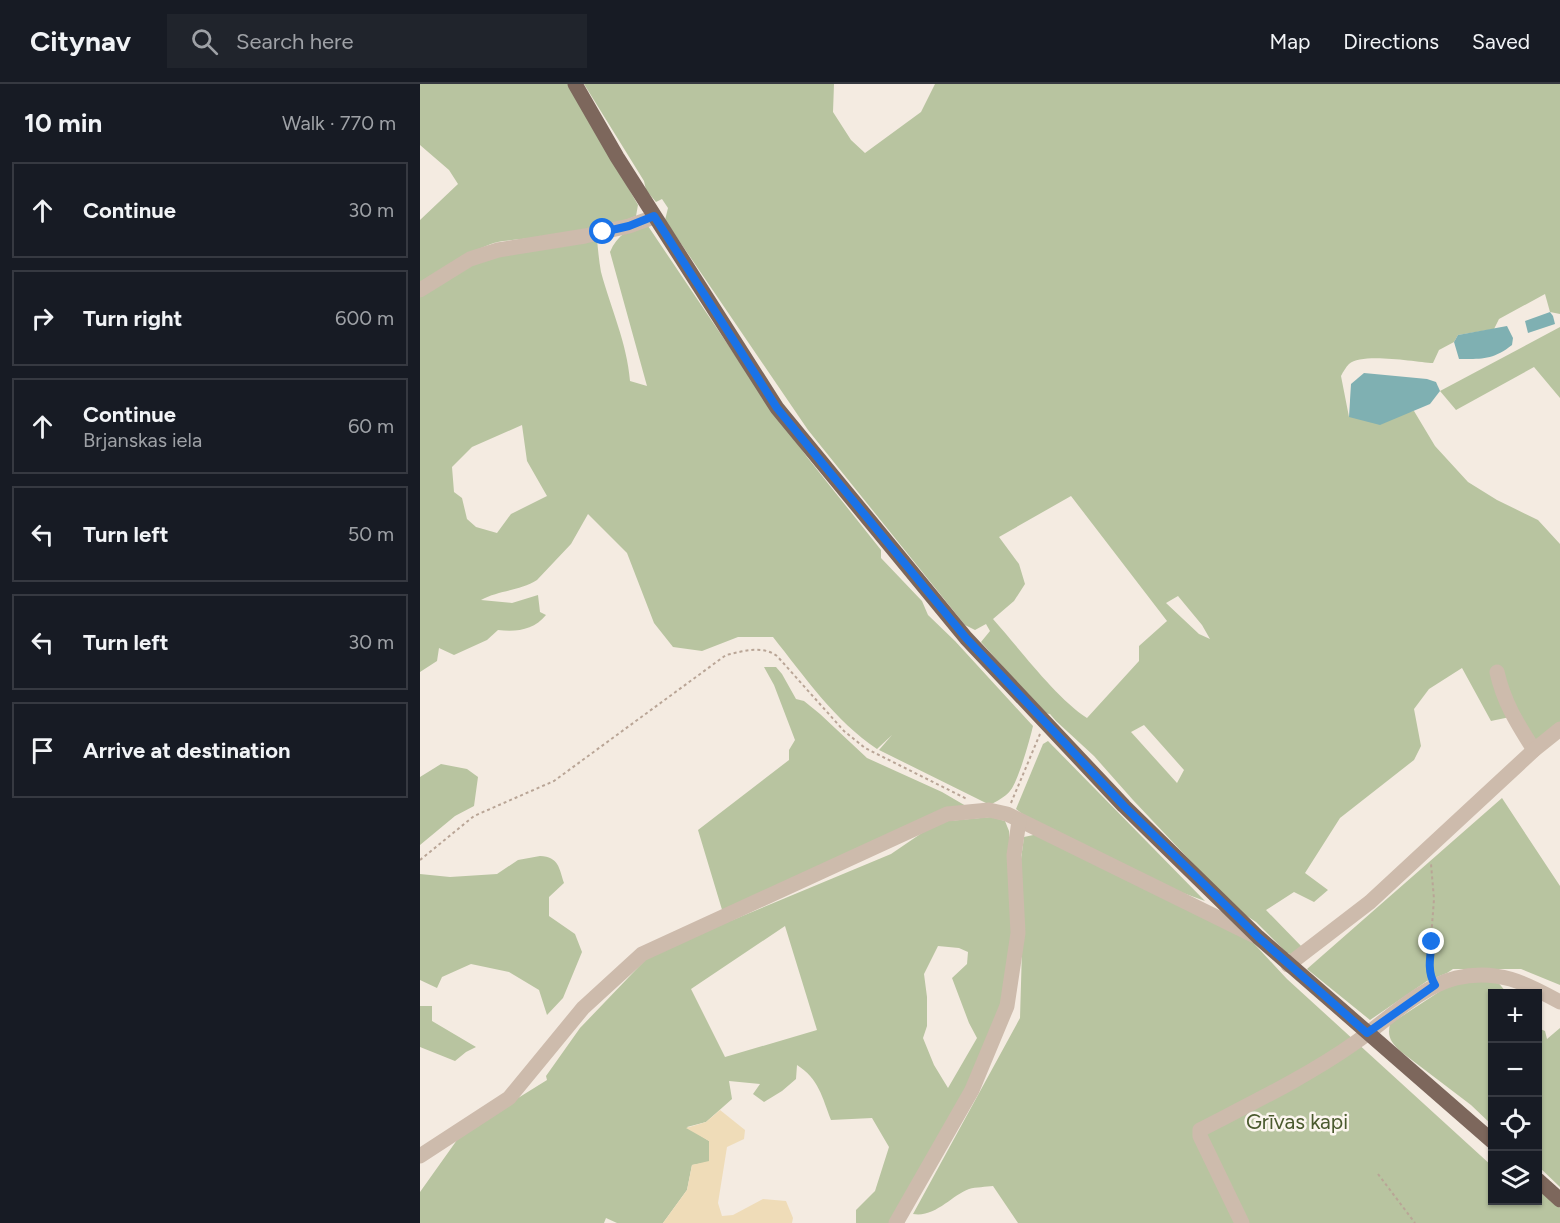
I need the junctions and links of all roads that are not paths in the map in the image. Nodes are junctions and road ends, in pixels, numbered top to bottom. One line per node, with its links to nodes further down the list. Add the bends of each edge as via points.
1 (575, 84): 2 (main road)
2 (654, 216): 3 (street, via 594,234 498,250 470,259); 8 (main road, via 777,408 966,638 1124,806)
3 (420, 290)
4 (1497, 672): 6 (street, via 1510,711)
5 (1560, 729): 6 (street)
6 (1534, 750): 9 (street, via 1370,902)
7 (1013, 818): 8 (street); 13 (street, via 989,810 947,814 642,954 583,1008 509,1098); 16 (street, via 1018,933 1007,1006 972,1090)
8 (1258, 937): 9 (main road)
9 (1292, 968): 11 (main road)
10 (1560, 1002): 11 (street, via 1527,983 1503,977 1457,978 1435,985)
11 (1367, 1033): 12 (main road); 17 (street, via 1268,1095 1200,1130)
12 (1488, 1138)
13 (420, 1156)
14 (1542, 1184): 15 (main road)
15 (1560, 1200)
16 (896, 1223)
17 (1242, 1223)

